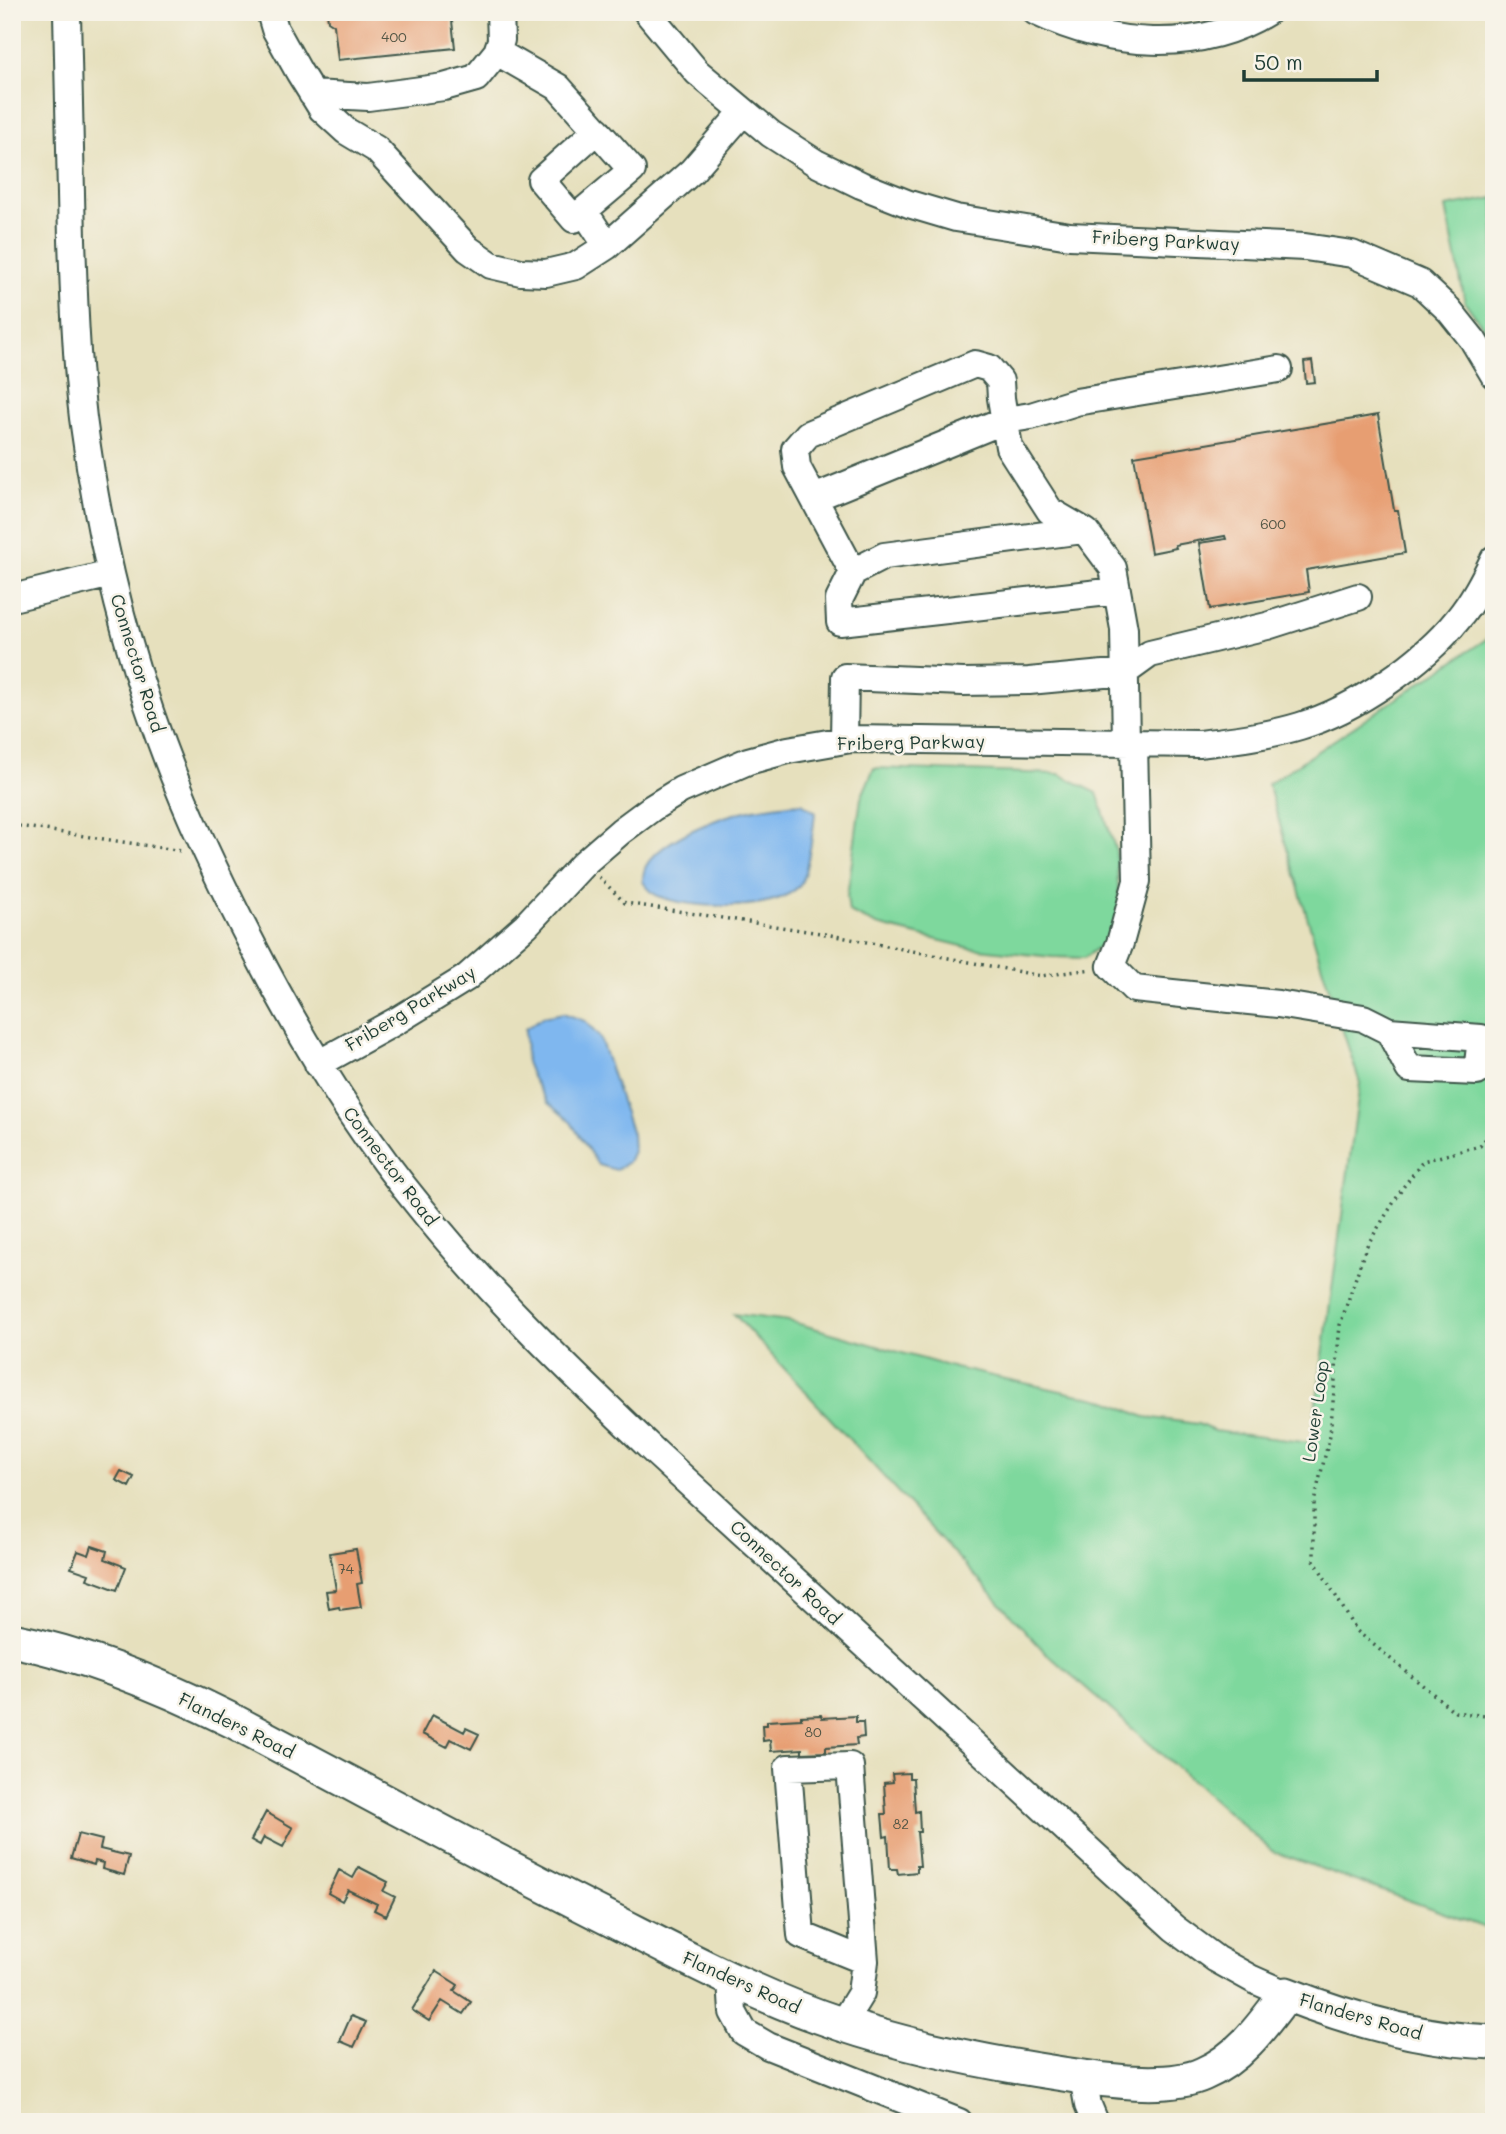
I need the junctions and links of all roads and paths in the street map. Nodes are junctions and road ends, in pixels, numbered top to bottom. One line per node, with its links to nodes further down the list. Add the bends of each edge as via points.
1 (66, 12): 20 (street, Connector Road, via 74,295 83,415)
2 (270, 12): 8 (street)
3 (500, 12): 7 (street)
4 (647, 12): 9 (street, Friberg Parkway, via 697,72)
5 (1036, 12): 6 (street, via 1111,38 1170,42 1209,37)
6 (1267, 12)
7 (497, 52): 8 (street, via 476,78 444,87 368,97); 10 (street, via 558,87)
8 (312, 94): 12 (street, via 346,131 376,149 468,249 491,265 546,273 576,266)
9 (743, 112): 12 (street, via 692,171); 14 (street, Friberg Parkway, via 816,163 909,204 956,218 1070,236 1305,247 1352,254 1420,284 1473,340)
10 (597, 130): 11 (street, via 632,170); 11 (street, via 541,180 574,219)
11 (584, 211): 12 (street)
12 (607, 246)
13 (1279, 369): 15 (street, via 1076,402)
14 (1494, 375)
15 (1005, 420): 16 (street); 16 (street, via 1000,382 989,368 975,364 808,434 795,449 797,467); 17 (street, via 1009,447 1050,512)
16 (814, 498): 19 (street)
17 (1083, 530): 19 (street, via 884,556); 21 (street, via 1113,568)
18 (1494, 559): 26 (street, Friberg Parkway, via 1450,628 1388,682 1345,707 1301,726 1253,736 1199,744)
19 (853, 572): 21 (street, via 839,600 839,622)
20 (111, 574): 23 (street); 28 (street, Connector Road, via 142,688)
21 (1117, 591): 24 (street)
22 (1358, 597): 24 (street, via 1267,626 1150,654)
23 (12, 598)
24 (1125, 672): 25 (street, via 1029,681 845,677); 26 (street)
25 (844, 740): 26 (street, Friberg Parkway); 29 (street, Friberg Parkway, via 748,761 681,790)
26 (1130, 743): 30 (street, via 1137,881)
27 (12, 825): 28 (path)
28 (208, 855): 33 (street, Connector Road, via 278,996)
29 (584, 863): 30 (path, via 625,903 820,933 1041,976); 33 (street, Friberg Parkway, via 526,925 466,978)
30 (1111, 966): 31 (street, via 1134,989 1278,1004 1363,1018)
31 (1389, 1031): 32 (street); 32 (street, via 1409,1069 1477,1072)
32 (1487, 1038)
33 (318, 1064): 39 (street, Connector Road, via 418,1206 582,1382 1174,1928 1216,1959)
34 (1494, 1128): 36 (path, Lower Loop, via 1479,1146 1423,1161 1366,1247 1340,1325 1330,1435 1314,1502 1314,1560 1357,1631 1455,1712)
35 (12, 1640): 38 (main road, Flanders Road, via 97,1663 195,1703)
36 (1494, 1717)
37 (865, 1961): 37 (street, via 850,1766 788,1768 801,1935); 40 (street, via 861,1993)
38 (731, 1981): 40 (main road, Flanders Road); 43 (street, via 733,2012 744,2032 768,2046)
39 (1286, 1994): 41 (main road, Flanders Road, via 1401,2030); 42 (main road, Flanders Road, via 1242,2047 1200,2076 1148,2082)
40 (842, 2024): 42 (main road, Flanders Road, via 965,2057)
41 (1494, 2042)
42 (1083, 2077): 44 (street)
43 (959, 2122)
44 (1095, 2122)

